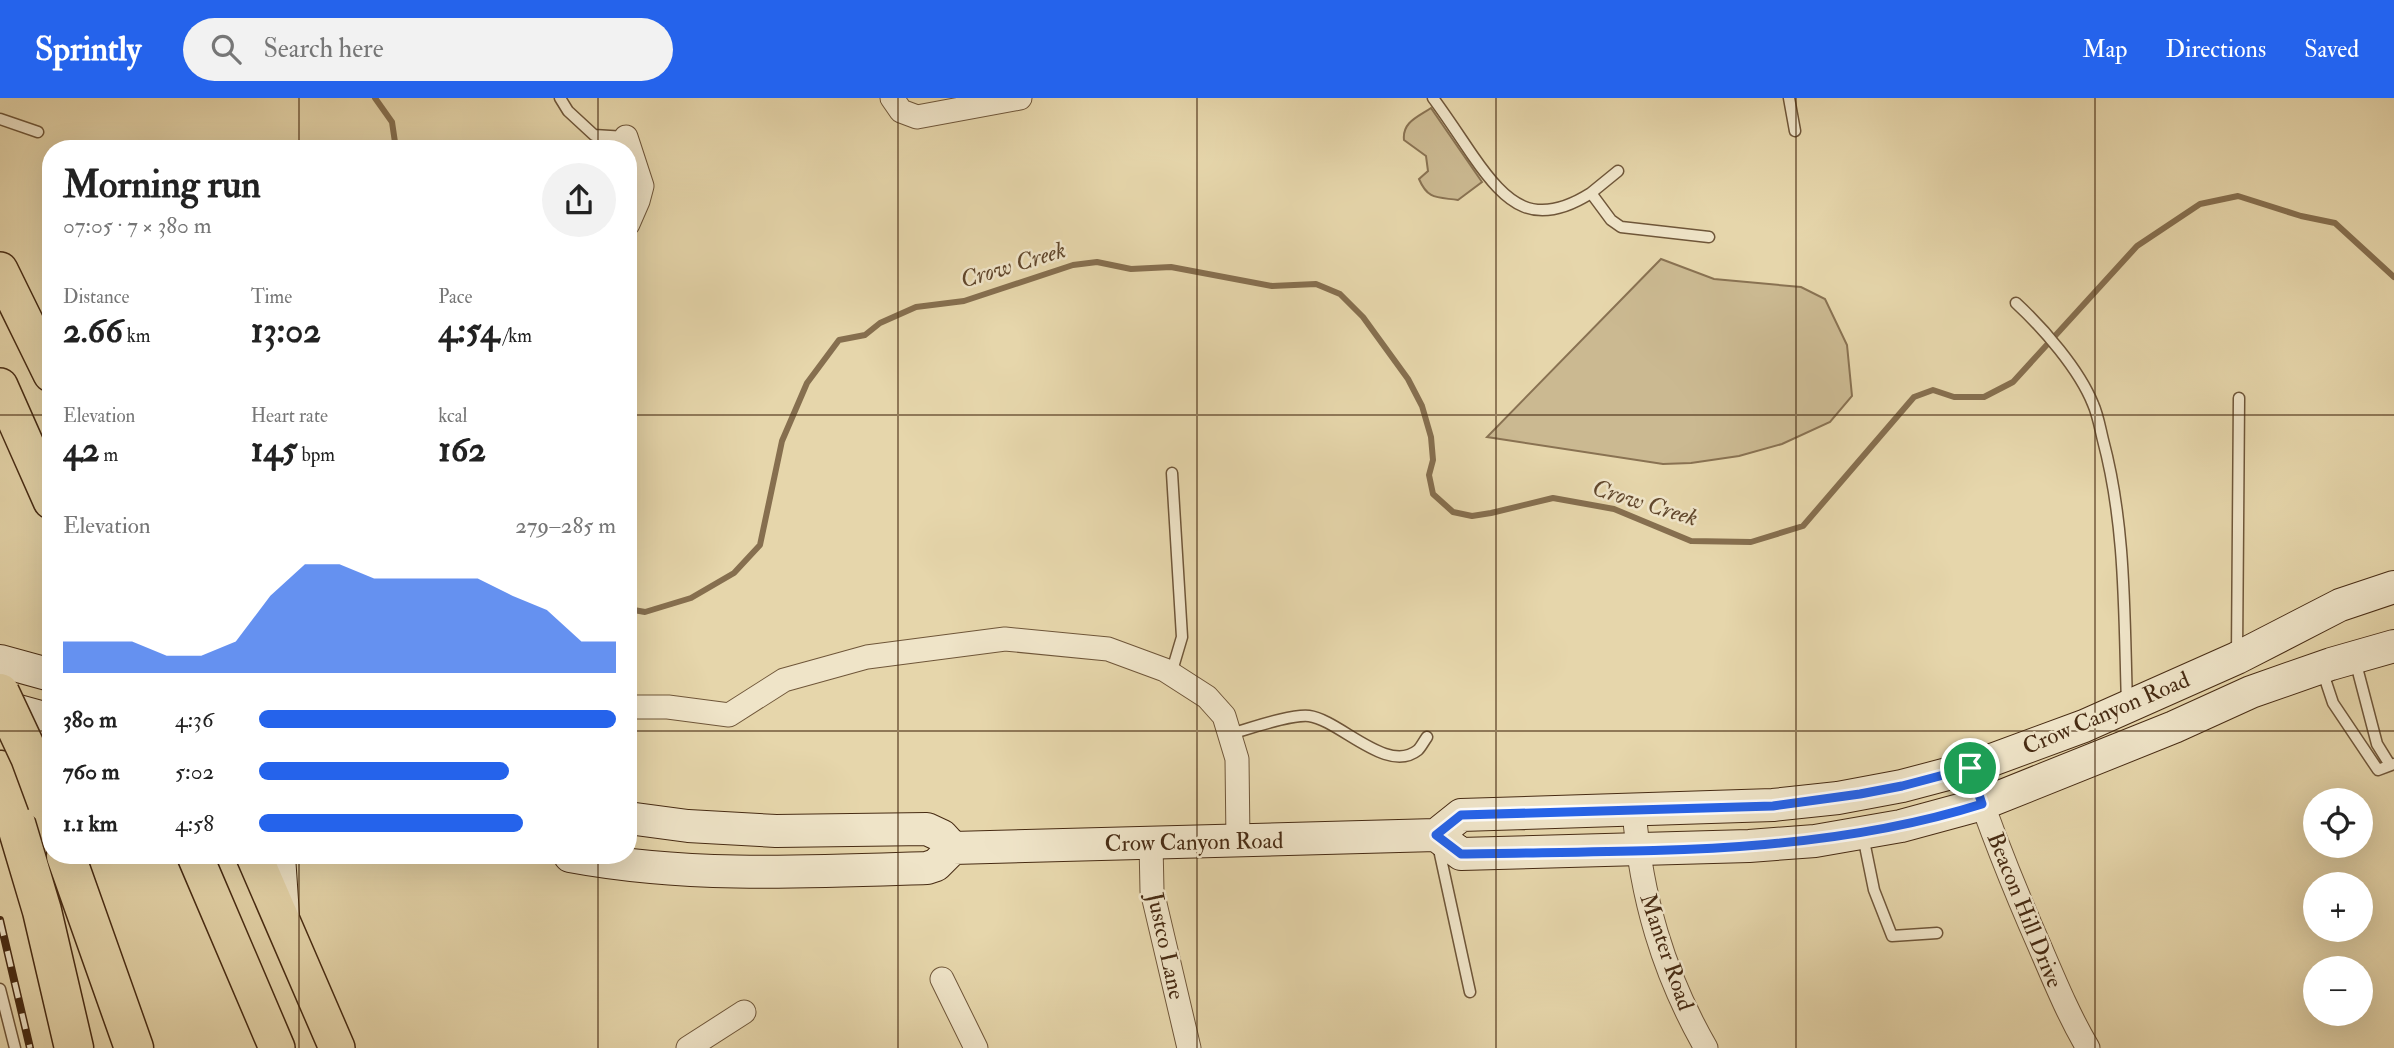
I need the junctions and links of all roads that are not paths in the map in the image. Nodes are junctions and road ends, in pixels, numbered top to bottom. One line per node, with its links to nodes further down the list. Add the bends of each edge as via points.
1 (560, 98): 9 (lane, via 594,135)
2 (892, 98): 3 (street, via 901,111 918,117)
3 (1020, 98)
4 (1433, 98): 13 (lane, via 1488,177 1513,202 1545,211 1561,209)
5 (1788, 98): 7 (lane)
6 (0, 119): 8 (lane)
7 (1795, 131)
8 (38, 132)
9 (626, 137): 10 (street)
10 (627, 140)
11 (637, 171): 14 (street, via 642,186)
12 (1618, 171): 13 (lane)
13 (1591, 193): 15 (lane, via 1621,227)
14 (637, 203)
15 (1709, 237)
16 (0, 270): 18 (main road)
17 (2016, 303): 31 (lane, via 2067,361 2093,403 2112,474 2122,558)
18 (42, 356)
19 (0, 386): 22 (main road)
20 (2239, 398): 26 (lane)
21 (1172, 473): 28 (lane, via 1182,637)
22 (42, 481)
23 (2394, 587): 26 (main road, Crow Canyon Road, via 2340,605)
24 (2394, 646): 25 (main road, Crow Canyon Road)
25 (2354, 657): 27 (main road, Crow Canyon Road); 36 (lane, via 2377,744)
26 (2237, 658): 31 (main road, Crow Canyon Road)
27 (2321, 667): 36 (lane, via 2333,703 2362,749 2378,770); 40 (main road, Crow Canyon Road)
28 (1171, 674): 32 (street, via 1108,649 1005,639 867,657 784,680 729,715); 34 (street, via 1207,697 1224,716)
29 (0, 693): 39 (highway, bridge)
30 (0, 706): 33 (main road)
31 (2127, 707): 37 (main road, Crow Canyon Road)
32 (637, 708)
33 (42, 718)
34 (1230, 734): 35 (lane, via 1307,716 1387,756 1417,751); 45 (street, via 1237,760)
35 (1427, 737)
36 (2392, 765)
37 (1970, 768): 40 (street, Beacon Hill Drive); 41 (main road, Crow Canyon Road, via 1816,801)
38 (3, 781): 61 (highway, via 42,911)
39 (42, 790)
40 (1982, 804): 43 (main road, Crow Canyon Road); 69 (street, Beacon Hill Drive, via 2071,1019)
41 (1634, 810): 44 (main road, Crow Canyon Road, via 1461,815); 48 (street, Manter Road)
42 (637, 819): 47 (main road, via 776,831 925,829 942,836)
43 (1862, 834): 48 (main road, Crow Canyon Road, via 1749,846); 55 (lane, via 1874,890 1892,936)
44 (1436, 835): 45 (main road, Crow Canyon Road); 48 (main road, Crow Canyon Road, via 1461,854); 58 (lane)
45 (1238, 841): 46 (main road, Crow Canyon Road)
46 (1151, 843): 47 (main road, Crow Canyon Road); 67 (street, Justco Lane, via 1154,897)
47 (953, 848): 53 (main road, via 927,868 680,870)
48 (1637, 850): 68 (street, Manter Road, via 1649,912 1683,1008)
49 (69, 864): 62 (highway)
50 (198, 864): 63 (main road)
51 (257, 864): 54 (main road)
52 (280, 864): 54 (main road)
53 (624, 864)
54 (284, 927): 64 (main road)
55 (1937, 933)
56 (942, 979): 66 (street)
57 (0, 989): 60 (lane)
58 (1470, 992)
59 (744, 1012): 65 (street)
60 (15, 1048)
61 (74, 1048)
62 (134, 1048)
63 (277, 1048)
64 (337, 1048)
65 (688, 1048)
66 (976, 1048)
67 (1189, 1048)
68 (1706, 1048)
69 (2088, 1048)

